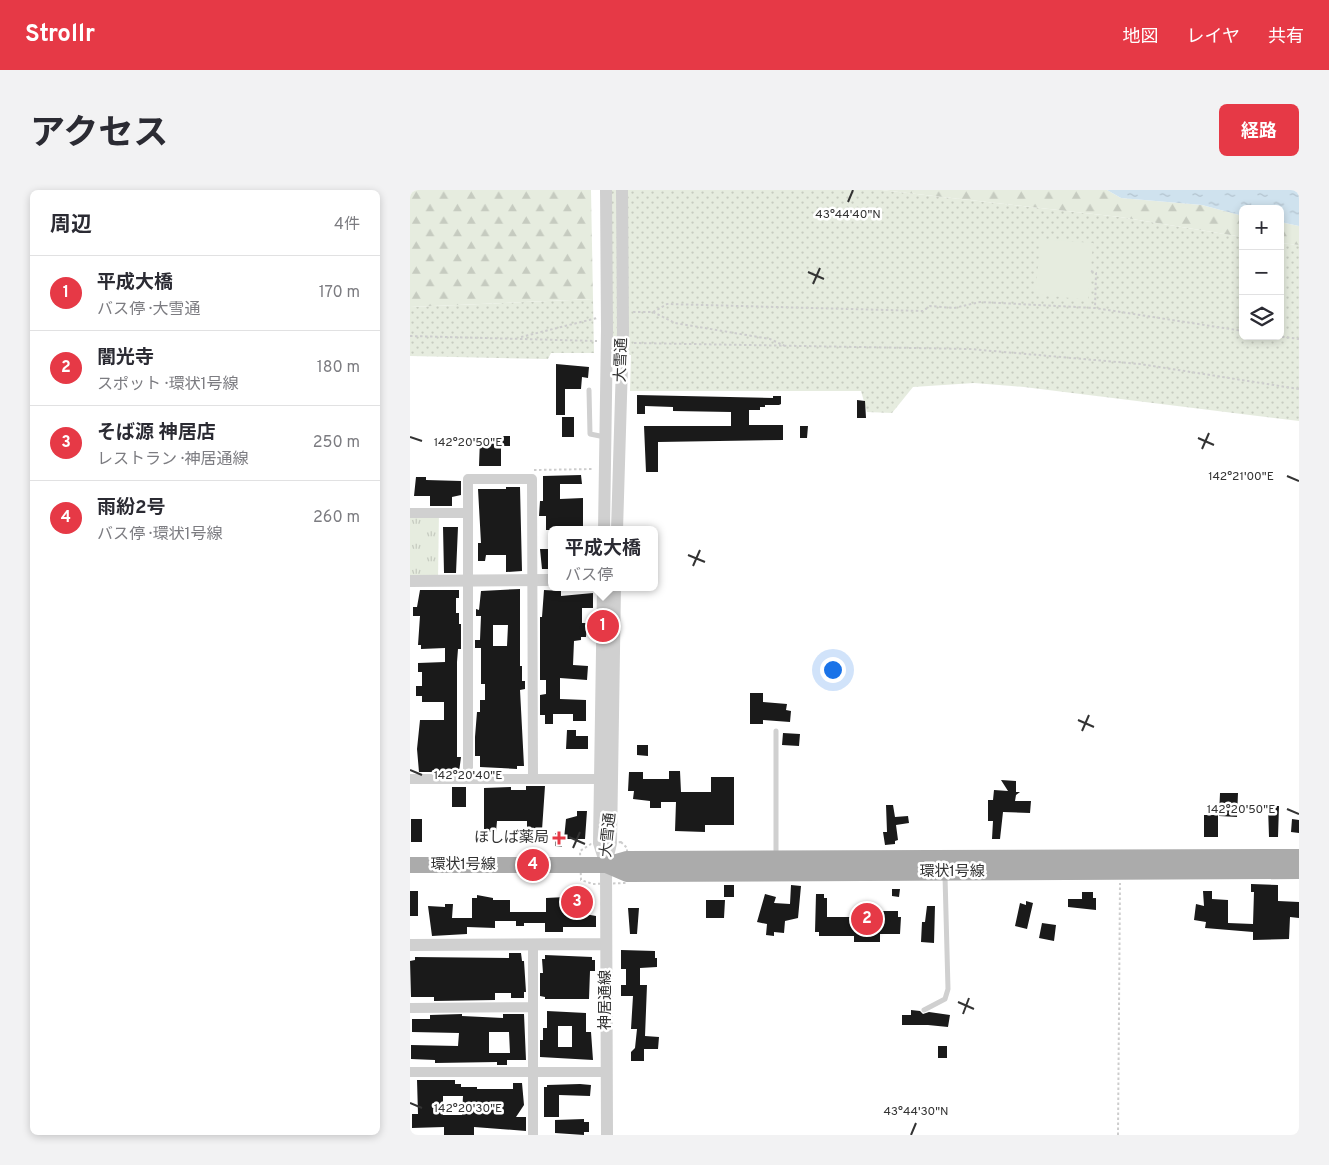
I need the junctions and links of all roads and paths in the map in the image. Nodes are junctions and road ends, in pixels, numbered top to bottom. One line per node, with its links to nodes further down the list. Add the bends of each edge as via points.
1 (606, 190): 10 (street, 大雪通, bridge)
2 (622, 190): 11 (street, 大雪通, bridge)
3 (1091, 270): 4 (path, via 1096,273)
4 (1095, 308): 6 (path, via 980,302 954,308 930,306 923,311 667,304); 8 (path)
5 (627, 312): 6 (path)
6 (653, 312): 15 (path, via 675,323 770,339)
7 (601, 317): 13 (path)
8 (1239, 330)
9 (410, 336): 13 (path)
10 (606, 336): 13 (path); 18 (street, 大雪通)
11 (623, 337): 15 (path); 24 (street, 大雪通)
12 (1284, 337): 14 (path)
13 (519, 338)
14 (1299, 339)
15 (788, 347): 16 (path, via 970,349 1096,359)
16 (1299, 388)
17 (589, 390): 18 (lane, via 590,434)
18 (605, 437): 23 (street, 大雪通)
19 (597, 469): 20 (path, via 532,470)
20 (532, 479): 22 (street, via 468,479); 25 (street)
21 (410, 513): 22 (street)
22 (468, 513): 28 (street)
23 (604, 526)
24 (616, 526)
25 (533, 580): 26 (street); 28 (street); 33 (street)
26 (548, 580)
27 (410, 581): 28 (street)
28 (468, 581): 35 (street)
29 (603, 591): 34 (street, 大雪通)
30 (615, 591): 34 (street, 大雪通)
31 (776, 731): 41 (lane)
32 (410, 779): 35 (street)
33 (533, 779): 34 (street); 35 (street)
34 (606, 779): 43 (street, 大雪通, via 611,843)
35 (468, 780)
36 (620, 842): 38 (path)
37 (591, 844): 39 (path)
38 (627, 848)
39 (580, 852)
40 (1299, 857): 41 (main road, 環状1号線)
41 (776, 858): 43 (main road, 環状1号線, via 627,859)
42 (410, 865): 43 (main road, 環状1号線)
43 (606, 865): 46 (main road, 環状1号線, via 627,874); 50 (street, 神居通線)
44 (1120, 871): 45 (main road, 環状1号線); 46 (main road, 環状1号線); 60 (path)
45 (1299, 871)
46 (945, 872): 54 (lane, via 948,989 945,998)
47 (580, 880): 48 (path)
48 (594, 884)
49 (533, 944): 50 (street); 51 (street); 52 (street)
50 (606, 944): 57 (street, 神居通線)
51 (410, 945)
52 (533, 1007): 53 (street); 56 (street)
53 (410, 1008)
54 (924, 1010)
55 (410, 1072): 56 (street)
56 (534, 1072): 57 (street); 58 (street)
57 (606, 1072): 59 (street, 神居通線)
58 (533, 1135)
59 (607, 1135)
60 (1118, 1135)

